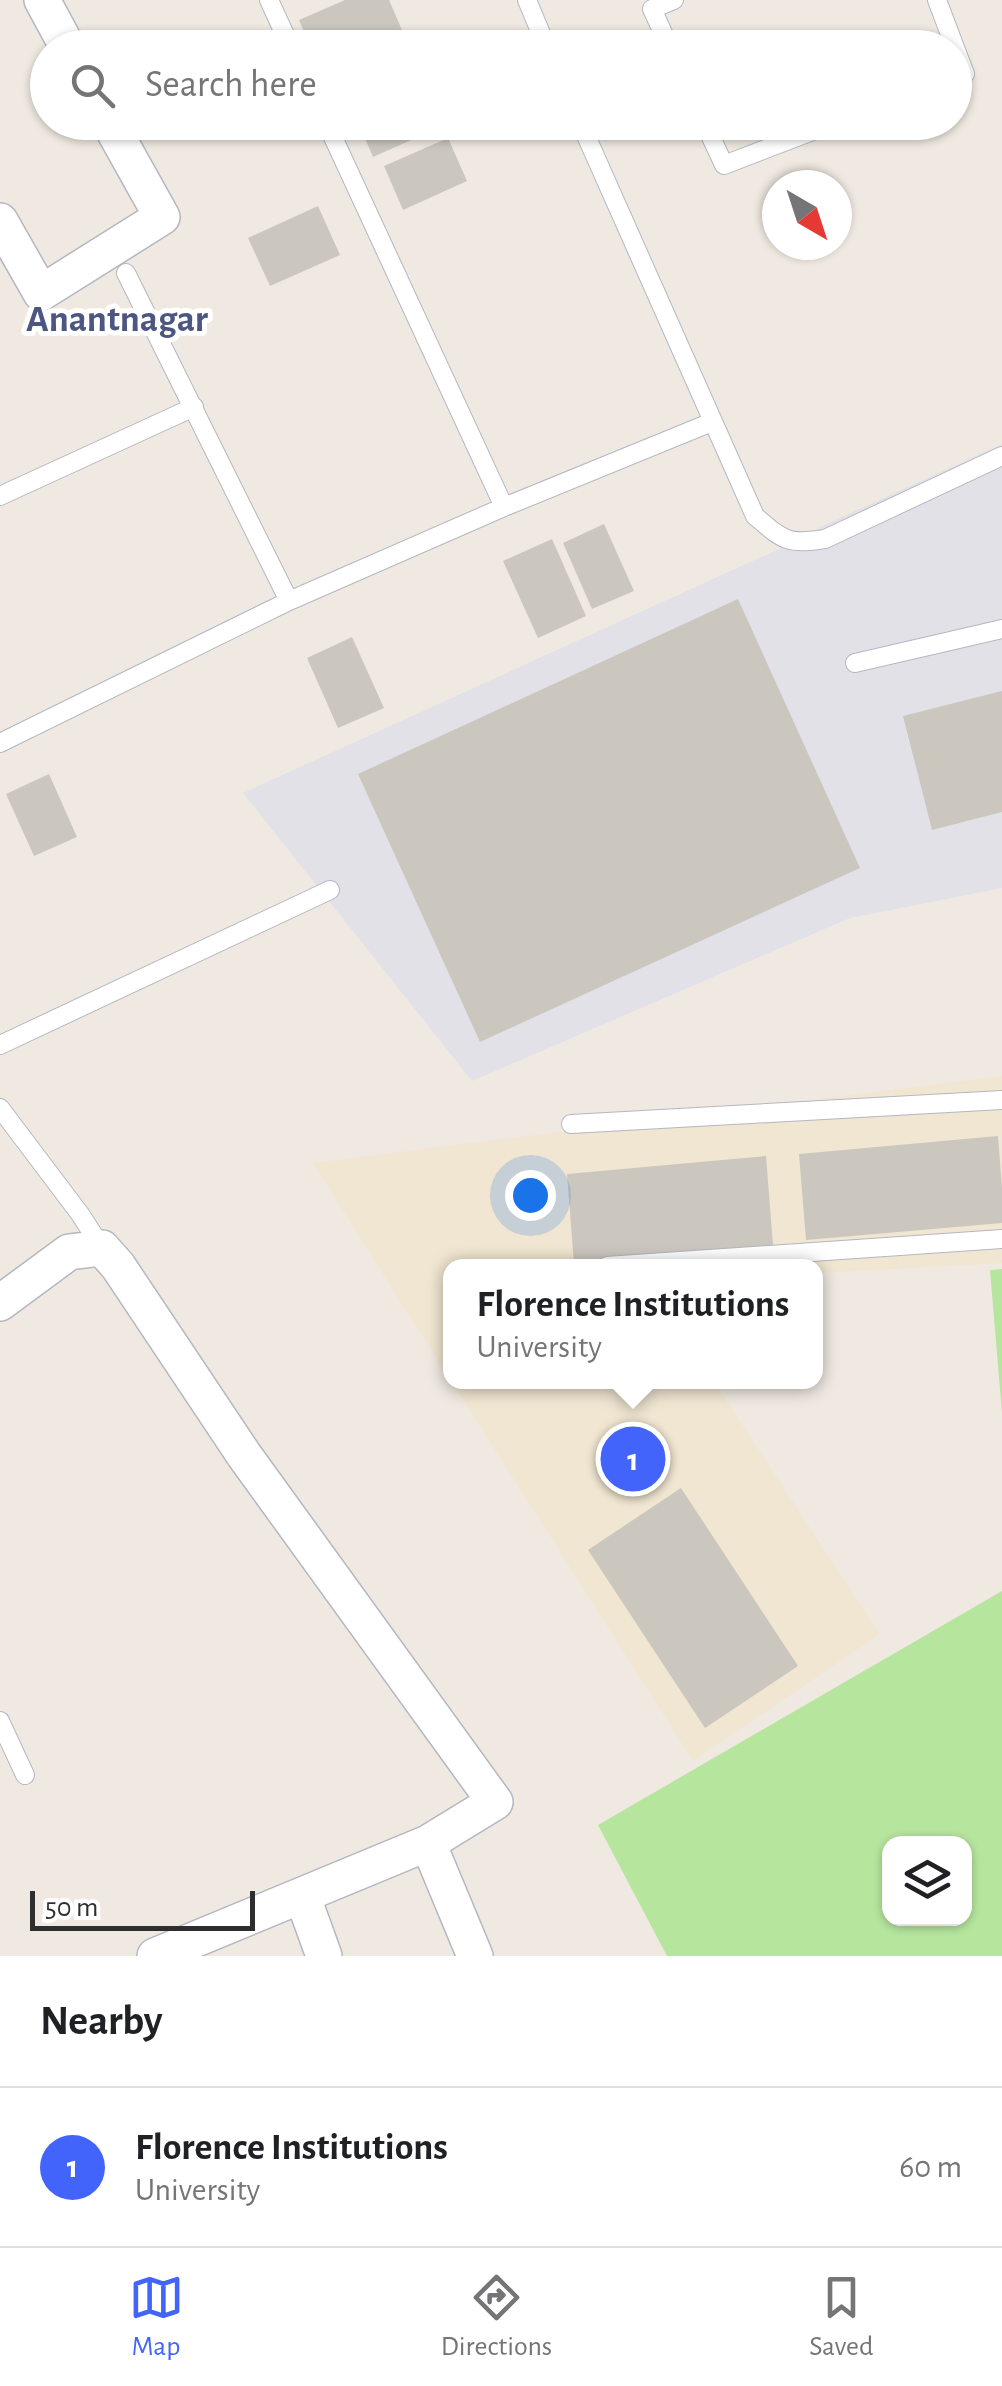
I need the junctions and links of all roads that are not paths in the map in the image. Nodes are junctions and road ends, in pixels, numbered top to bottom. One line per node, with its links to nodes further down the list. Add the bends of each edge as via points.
1 (42, 0): 6 (street)
2 (269, 0): 7 (lane)
3 (526, 0): 8 (lane)
4 (674, 0): 9 (lane, via 652,9)
5 (936, 0): 10 (lane)
6 (58, 30)
7 (283, 30)
8 (540, 30)
9 (662, 30)
10 (948, 30)
11 (120, 140): 16 (street, via 162,217 41,293)
12 (334, 140): 22 (lane)
13 (588, 140): 19 (lane)
14 (712, 140): 15 (lane, via 724,165)
15 (789, 140)
16 (0, 221)
17 (126, 273): 18 (lane)
18 (194, 407): 21 (lane); 23 (lane)
19 (712, 422): 20 (lane, via 755,516 782,539 825,539); 22 (lane)
20 (1002, 456)
21 (0, 496)
22 (504, 507): 23 (lane)
23 (290, 601): 26 (lane)
24 (1002, 629): 25 (lane)
25 (855, 663)
26 (0, 743)
27 (330, 890): 28 (lane)
28 (0, 1046)
29 (1002, 1100): 31 (lane)
30 (0, 1108): 33 (lane)
31 (571, 1124)
32 (1002, 1239): 34 (lane)
33 (102, 1248): 35 (street, via 69,1252); 38 (street, via 495,1802)
34 (709, 1259)
35 (0, 1303)
36 (0, 1721): 37 (lane)
37 (25, 1775)
38 (428, 1842): 39 (street); 42 (street)
39 (302, 1895): 40 (street); 41 (street)
40 (173, 1952)
41 (324, 1956)
42 (475, 1956)

